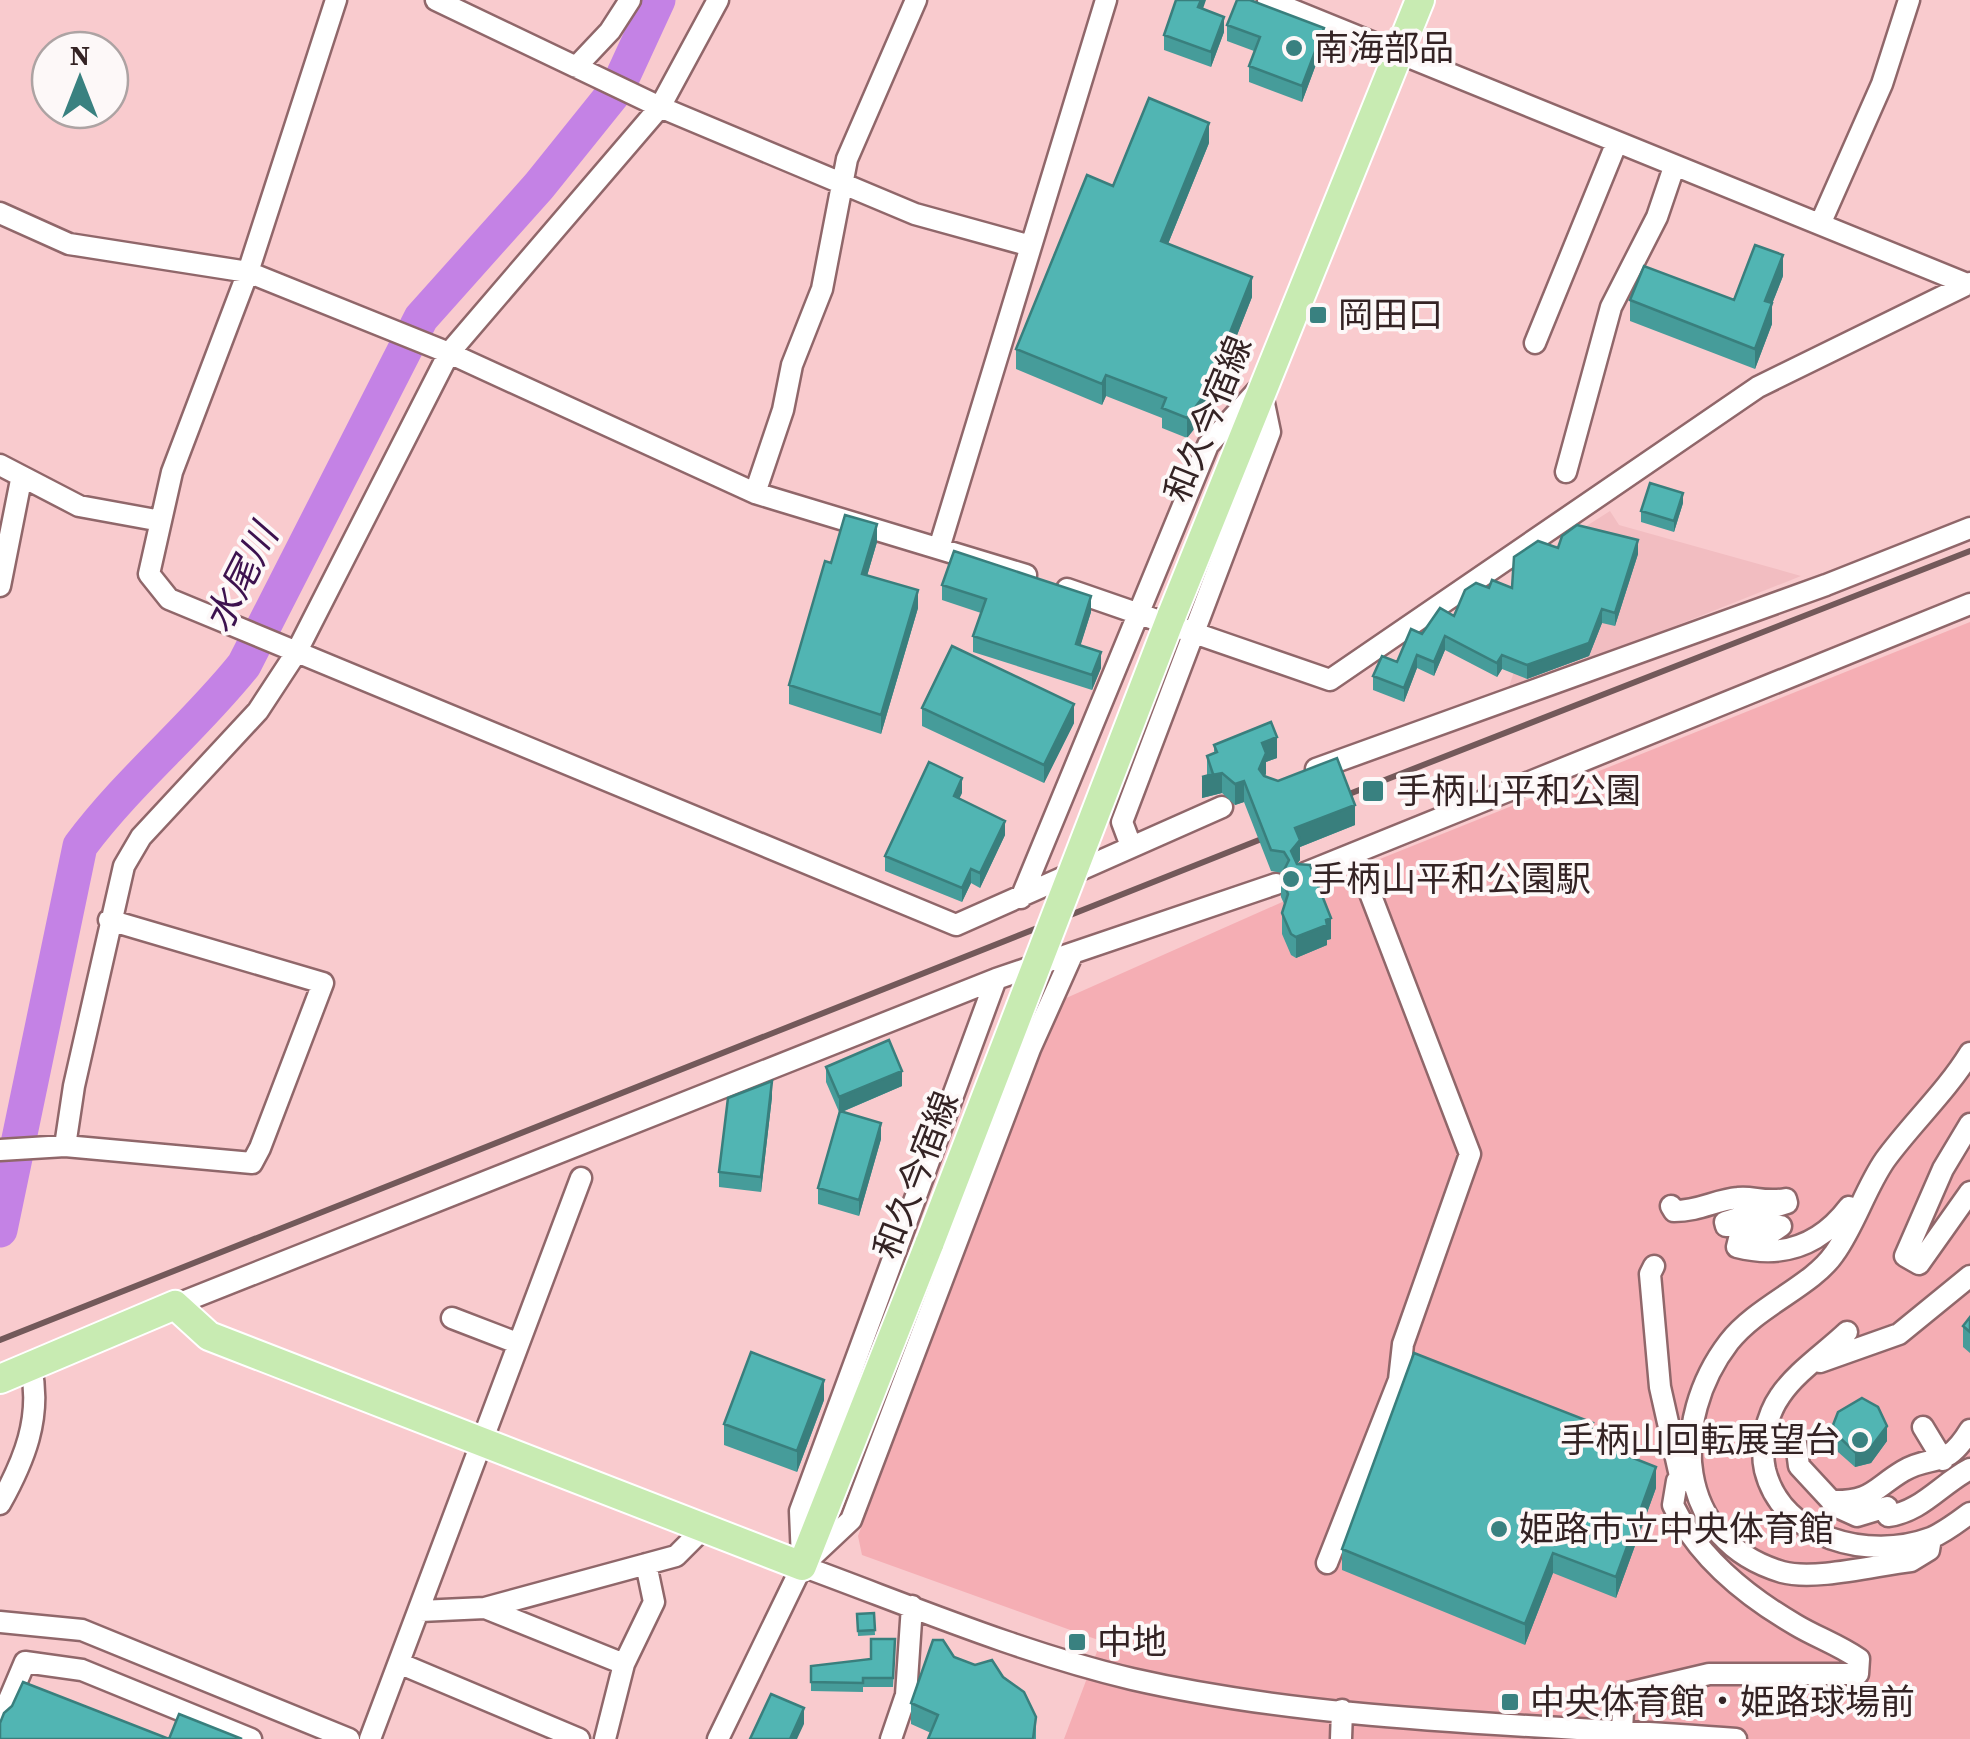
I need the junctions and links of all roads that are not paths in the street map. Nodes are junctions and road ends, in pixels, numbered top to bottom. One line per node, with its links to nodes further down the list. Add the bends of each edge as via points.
1 (336, 0): 19 (street)
2 (436, 0): 11 (street)
3 (630, 0): 11 (street)
4 (718, 0): 12 (street)
5 (916, 0): 15 (street)
6 (1106, 0): 18 (street)
7 (1420, 0): 10 (main road, 和久今宿線)
8 (1909, 0): 17 (street, via 1882,84)
9 (1272, 1): 10 (street)
10 (1397, 56): 13 (street); 23 (main road, 和久今宿線)
11 (576, 67): 12 (street)
12 (660, 107): 15 (street); 22 (street)
13 (1617, 142): 14 (street); 21 (street)
14 (1674, 166): 17 (street); 25 (street, via 1657,217 1611,307)
15 (841, 182): 18 (street, via 916,214); 27 (street, via 822,289)
16 (0, 213): 19 (street, via 69,244)
17 (1821, 222): 20 (street)
18 (1031, 246): 30 (street)
19 (248, 272): 22 (street); 28 (street, via 172,472)
20 (1968, 283): 34 (street, via 1758,388 1330,680)
21 (1536, 343)
22 (450, 352): 27 (street); 35 (street)
23 (1260, 388): 33 (street, via 1208,445); 34 (main road, 和久今宿線)
24 (0, 465): 26 (street)
25 (1566, 472)
26 (21, 480): 28 (street, via 80,506); 31 (street)
27 (755, 493): 30 (street)
28 (161, 521): 35 (street, via 149,574 170,599)
29 (1970, 528): 36 (street)
30 (940, 546): 33 (street)
31 (0, 586)
32 (1970, 604): 39 (street)
33 (1138, 614): 34 (street); 42 (street)
34 (1182, 625): 38 (street, via 1122,822); 82 (main road, 和久今宿線, bridge)
35 (296, 652): 42 (street, via 956,924); 43 (street, via 258,711 142,837 124,866)
36 (1298, 776)
37 (1222, 807): 38 (street)
38 (1131, 846): 42 (street)
39 (1357, 860): 40 (street); 80 (street, via 1470,1154 1403,1344 1399,1380)
40 (1305, 873)
41 (1276, 884): 44 (street)
42 (1021, 898)
43 (109, 920): 48 (street); 48 (street, via 323,982 252,1163)
44 (1073, 952): 45 (street); 82 (street, via 1030,1048 851,1520)
45 (996, 979): 58 (street); 82 (street, via 800,1511)
46 (1970, 1052): 50 (street)
47 (1970, 1124): 52 (street, via 1905,1256 1919,1264)
48 (65, 1146): 49 (street)
49 (0, 1150)
50 (1884, 1162): 54 (street, via 1824,1236); 57 (street, via 1832,1257)
51 (581, 1178): 61 (street)
52 (1970, 1192)
53 (1671, 1206): 54 (street, via 1674,1212 1699,1212 1734,1198 1758,1204 1786,1199 1726,1222 1781,1226 1768,1236 1736,1242 1743,1249)
54 (1785, 1250): 57 (street)
55 (1654, 1266): 71 (street, via 1660,1387)
56 (1970, 1276): 62 (street, via 1899,1334)
57 (1799, 1282): 71 (street, via 1755,1314 1711,1371)
58 (174, 1305): 63 (main road); 68 (main road, via 209,1336)
59 (452, 1318): 61 (street)
60 (1847, 1332): 62 (street)
61 (518, 1343): 68 (street)
62 (1814, 1364): 79 (street, via 1780,1396 1767,1424 1762,1459 1771,1493 1806,1528 1828,1538)
63 (31, 1367): 64 (main road); 74 (street, via 28,1451)
64 (0, 1379)
65 (1923, 1428): 69 (street)
66 (1970, 1430): 69 (street)
67 (1794, 1435): 73 (street, via 1798,1464)
68 (483, 1441): 77 (main road); 85 (street)
69 (1943, 1460): 72 (street, via 1906,1469)
70 (1970, 1470): 75 (street, via 1923,1504)
71 (1684, 1471): 78 (street, via 1710,1520 1744,1554 1784,1572 1911,1561 1929,1550); 91 (street, via 1673,1504 1701,1550 1741,1588 1859,1659 1858,1674 1682,1678 1624,1694)
72 (1890, 1482): 73 (street, via 1866,1499); 75 (street)
73 (1831, 1501): 75 (street, via 1856,1516)
74 (0, 1504)
75 (1887, 1511): 79 (street)
76 (1970, 1513): 78 (street)
77 (704, 1528): 81 (street, via 676,1556); 82 (main road)
78 (1931, 1538): 79 (street)
79 (1900, 1544)
80 (1327, 1562)
81 (646, 1564): 84 (street); 88 (street, via 654,1602)
82 (802, 1566): 83 (street); 97 (street)
83 (912, 1606): 89 (street, via 1022,1648 1135,1679); 98 (street, via 906,1695)
84 (485, 1608): 85 (street); 88 (street)
85 (420, 1611): 87 (street)
86 (0, 1622): 93 (street, via 82,1630)
87 (401, 1664): 94 (street); 95 (street)
88 (624, 1664): 96 (street)
89 (1342, 1710): 91 (street); 99 (street)
90 (0, 1721): 92 (street, via 25,1662 82,1670)
91 (1622, 1730): 100 (street)
92 (252, 1739)
93 (349, 1739)
94 (370, 1739)
95 (580, 1739)
96 (604, 1739)
97 (718, 1739)
98 (891, 1739)
99 (1341, 1739)
100 (1736, 1739)

